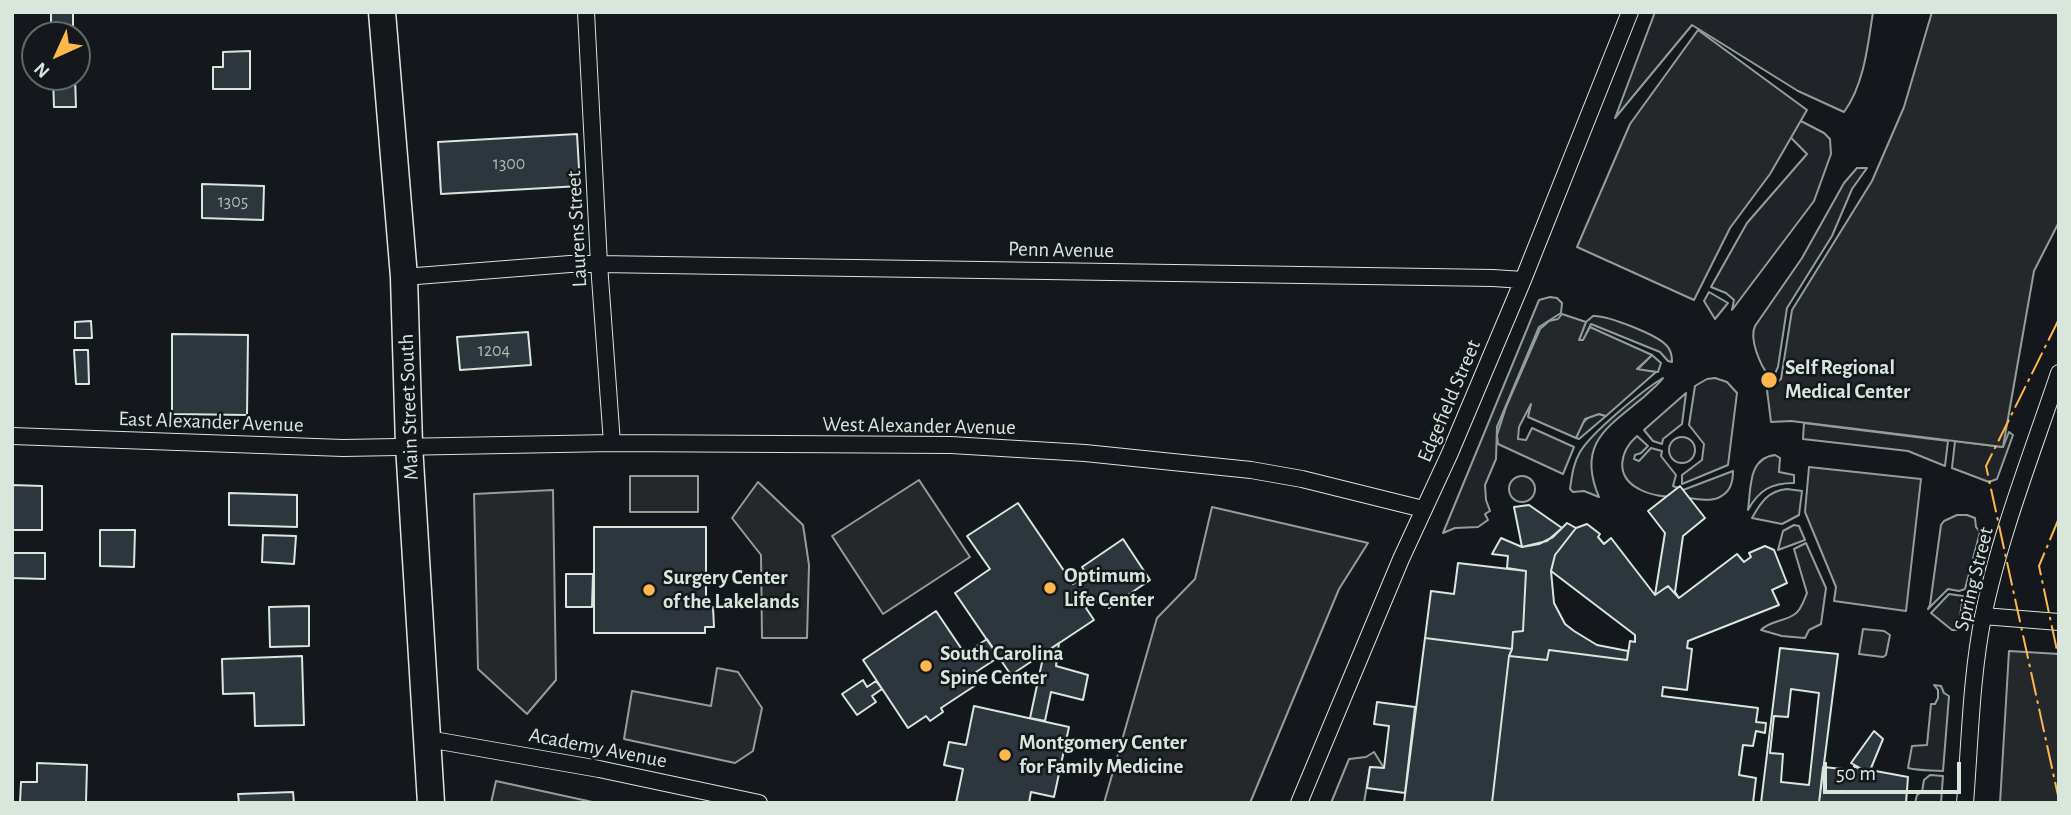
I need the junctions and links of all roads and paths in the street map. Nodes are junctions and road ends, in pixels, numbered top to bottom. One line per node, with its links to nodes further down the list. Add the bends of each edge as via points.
1 (382, 12): 5 (main road, Main Street South)
2 (586, 12): 4 (street, Laurens Street)
3 (1630, 12): 6 (street, Edgefield Street)
4 (599, 264): 5 (street, Penn Avenue); 6 (street, Penn Avenue); 9 (street, Laurens Street)
5 (404, 277): 10 (main road, Main Street South)
6 (1523, 280): 11 (street, Edgefield Street)
7 (2059, 373): 12 (street, Spring Street)
8 (12, 436): 10 (street, East Alexander Avenue, via 343,448)
9 (612, 443): 10 (street, West Alexander Avenue); 11 (street, West Alexander Avenue, via 951,445 1085,453 1251,470)
10 (409, 445): 14 (main road, Main Street South)
11 (1423, 509): 17 (street, Edgefield Street)
12 (1983, 616): 13 (street); 18 (street, Spring Street)
13 (2059, 622)
14 (428, 739): 15 (main road, Main Street South); 16 (street, Academy Avenue)
15 (431, 803)
16 (759, 803)
17 (1299, 803)
18 (1965, 803)

